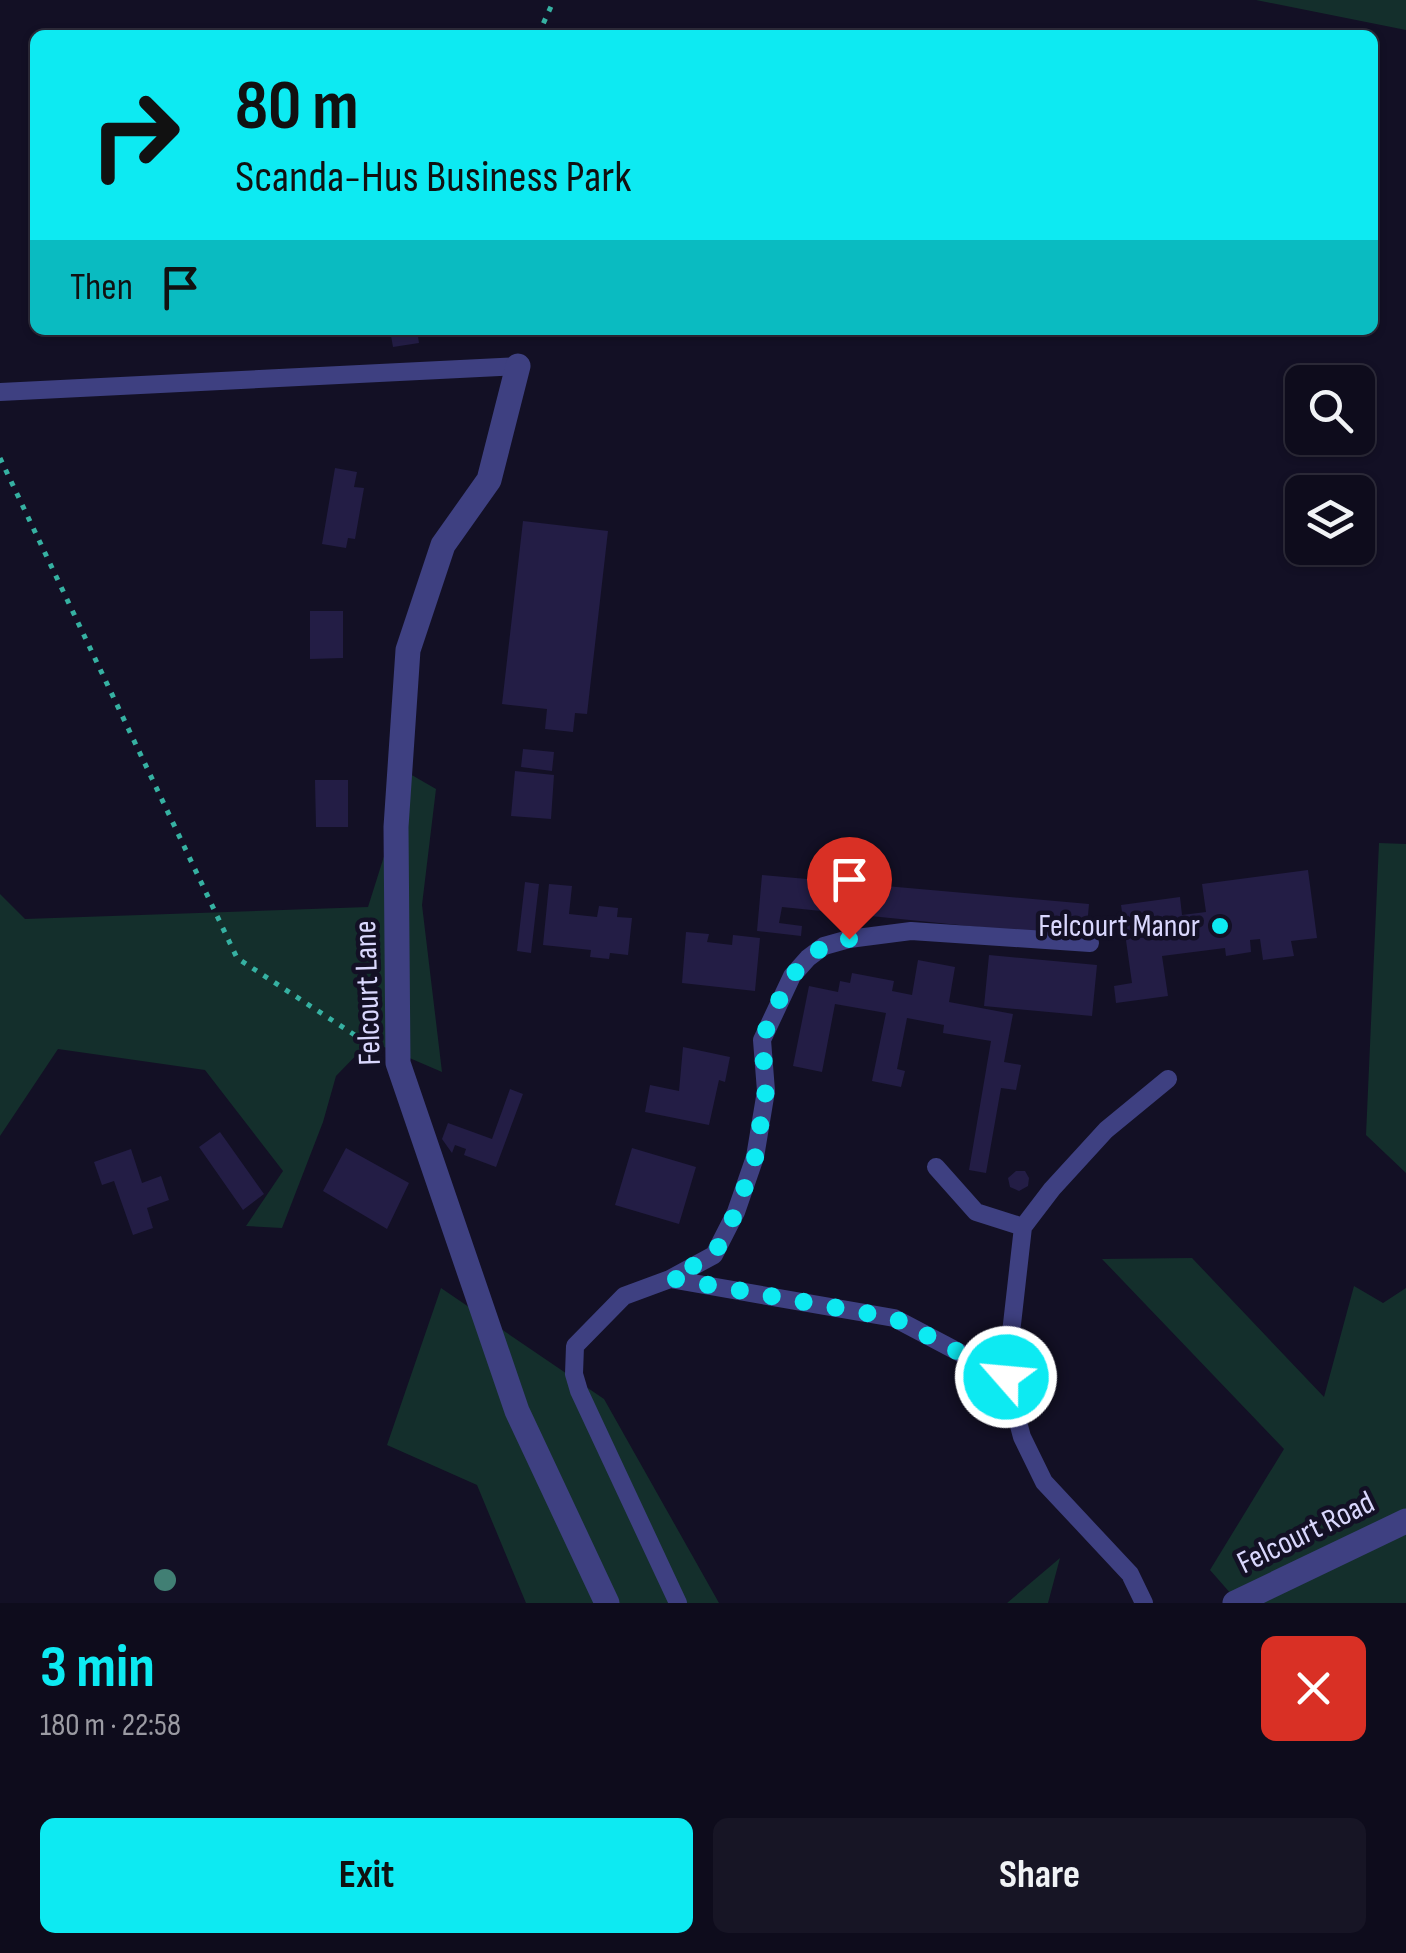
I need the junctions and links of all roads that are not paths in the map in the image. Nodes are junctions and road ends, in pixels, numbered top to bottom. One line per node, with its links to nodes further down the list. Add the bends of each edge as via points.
1 (518, 366): 2 (lane); 10 (street, Felcourt Lane, via 489,480 444,545 408,650 396,827 398,1063 517,1412)
2 (0, 392)
3 (1090, 943): 7 (lane, via 912,932 837,942 808,958 762,1040 766,1090 755,1158 736,1212 714,1255)
4 (1168, 1079): 6 (lane, via 1106,1130)
5 (936, 1167): 6 (lane, via 976,1212)
6 (1023, 1227): 8 (lane)
7 (670, 1278): 8 (lane, via 894,1318); 11 (lane, via 624,1296 575,1346 574,1374)
8 (1006, 1377): 12 (lane, via 1022,1437 1044,1482 1130,1574)
9 (1406, 1521): 13 (street, Felcourt Road)
10 (607, 1603)
11 (678, 1603)
12 (1144, 1603)
13 (1235, 1603)

